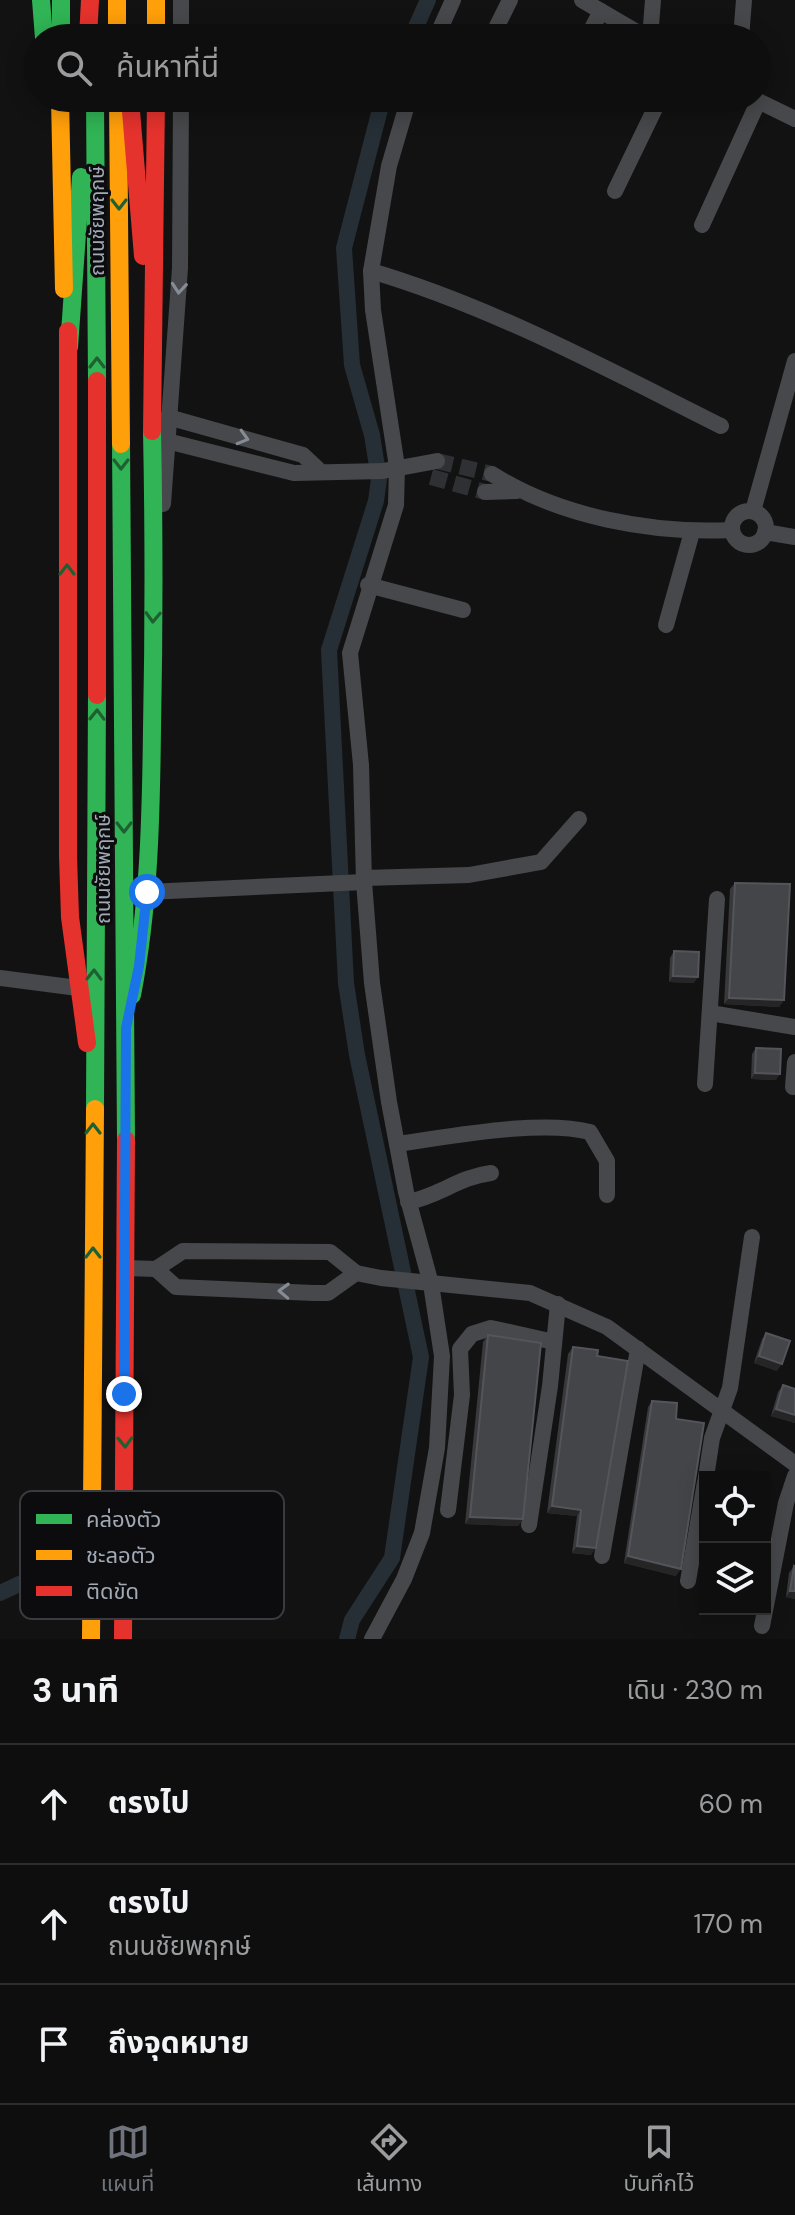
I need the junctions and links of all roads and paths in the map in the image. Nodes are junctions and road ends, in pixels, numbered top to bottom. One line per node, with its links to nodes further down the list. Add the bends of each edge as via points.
1 (41, 0): 14 (main road)
2 (61, 0): 15 (main road)
3 (92, 0): 16 (main road); 17 (main road)
4 (117, 0): 18 (main road)
5 (125, 0): 19 (main road)
6 (156, 0): 20 (main road)
7 (181, 0): 21 (street)
8 (453, 0): 22 (street)
9 (510, 0): 23 (street)
10 (582, 0): 13 (street)
11 (653, 0): 26 (street)
12 (744, 0): 27 (street)
13 (601, 11): 24 (street); 25 (street)
14 (43, 24)
15 (61, 24)
16 (89, 24)
17 (94, 24)
18 (117, 24)
19 (126, 24)
20 (156, 24)
21 (181, 24)
22 (442, 24)
23 (498, 24)
24 (594, 24)
25 (624, 24)
26 (650, 24)
27 (742, 24)
28 (771, 108): 40 (street)
29 (52, 112): 41 (main road)
30 (60, 112): 41 (main road)
31 (84, 112): 46 (main road)
32 (95, 112): 76 (main road, ถนนชัยพฤกษ์, one-way to 32)
33 (118, 112): 74 (main road, ถนนชัยพฤกษ์, one-way to 74)
34 (131, 112): 45 (main road)
35 (156, 112): 45 (main road)
36 (181, 112): 48 (street, one-way to 48, via 181,249)
37 (405, 112): 44 (street, via 389,166)
38 (653, 112): 42 (street)
39 (750, 112): 43 (street)
40 (795, 119)
41 (60, 143): 46 (main road)
42 (615, 191)
43 (702, 225)
44 (371, 271): 49 (street, via 426,289); 51 (street)
45 (151, 343): 62 (main road)
46 (69, 347): 71 (main road, one-way to 46, via 68,856)
47 (795, 361): 57 (street)
48 (168, 417): 50 (street); 53 (street, one-way to 53, via 303,455)
49 (721, 426)
50 (167, 441): 53 (street, via 294,473); 62 (street)
51 (397, 468): 52 (street); 53 (street); 63 (street, via 396,505)
52 (434, 469)
53 (320, 471)
54 (492, 474): 55 (street)
55 (519, 491): 56 (street); 59 (street, via 581,512)
56 (485, 492)
57 (753, 511): 58 (street, via 737,515); 60 (street, via 762,517)
58 (732, 530): 59 (street); 60 (street, via 737,541 748,545 759,542)
59 (692, 532): 65 (street)
60 (765, 532): 61 (street)
61 (795, 537)
62 (155, 585): 68 (main road, one-way to 68)
63 (368, 585): 64 (street); 67 (street, via 350,653 361,765)
64 (463, 610)
65 (666, 625)
66 (579, 819): 67 (street, via 541,862 469,875)
67 (362, 880): 68 (street); 79 (street)
68 (147, 892): 74 (main road)
69 (717, 899): 72 (street)
70 (0, 978): 71 (street)
71 (78, 988): 76 (main road)
72 (710, 1013): 73 (street); 77 (street)
73 (795, 1027)
74 (126, 1028): 84 (main road, ถนนชัยพฤกษ์)
75 (795, 1062): 78 (street)
76 (93, 1081): 95 (main road, ถนนชัยพฤกษ์, one-way to 76)
77 (705, 1084)
78 (793, 1087)
79 (397, 1144): 81 (street, via 570,1127 590,1132 607,1161); 82 (street)
80 (491, 1173): 82 (street, via 469,1176 434,1197)
81 (607, 1195)
82 (408, 1202): 87 (street)
83 (752, 1237): 91 (street)
84 (125, 1268): 85 (street); 96 (main road, ถนนชัยพฤกษ์, one-way to 96)
85 (156, 1269): 86 (street, via 183,1251 330,1252); 86 (street, one-way to 85, via 328,1293 314,1293 176,1287)
86 (356, 1273): 87 (street)
87 (426, 1284): 88 (street, via 530,1293); 107 (street, via 442,1356 437,1448 422,1533)
88 (558, 1304): 89 (street); 90 (street)
89 (554, 1342): 97 (street, via 491,1328 472,1334 460,1349 462,1395); 99 (street)
90 (638, 1349): 91 (street); 100 (street)
91 (722, 1411): 92 (street); 93 (street)
92 (795, 1464)
93 (707, 1471)
94 (795, 1476): 104 (street)
95 (92, 1491)
96 (124, 1491)
97 (448, 1510)
98 (699, 1516): 101 (street)
99 (529, 1525)
100 (602, 1556)
101 (688, 1581)
102 (91, 1619): 105 (main road, ถนนชัยพฤกษ์, one-way to 102)
103 (123, 1619): 106 (main road, ถนนชัยพฤกษ์, one-way to 106)
104 (762, 1626)
105 (91, 1639)
106 (123, 1639)
107 (372, 1639)

